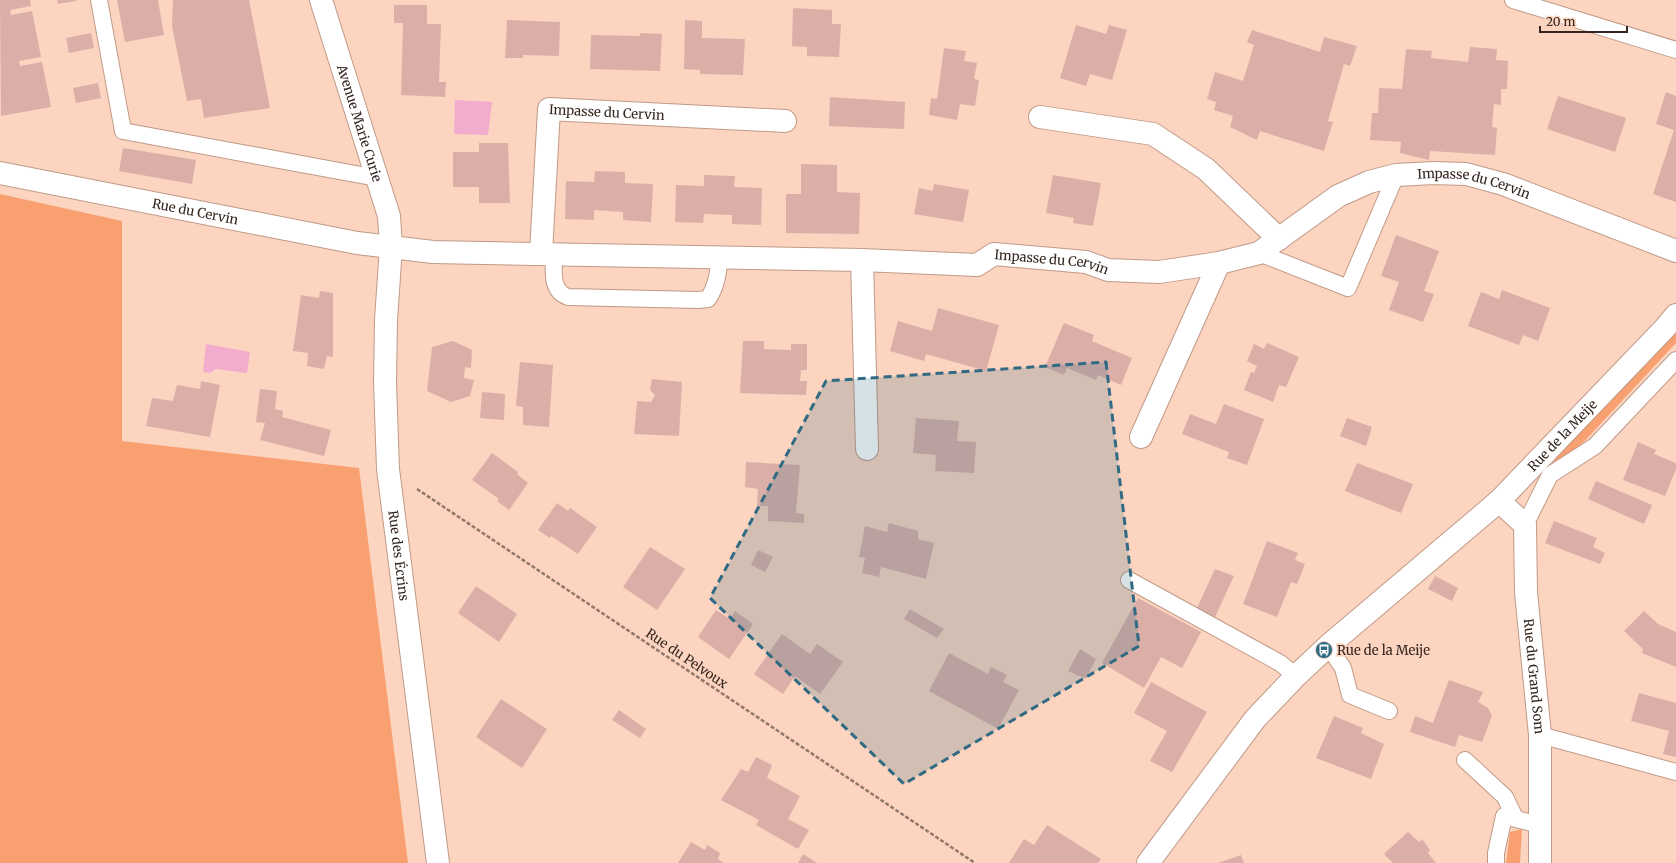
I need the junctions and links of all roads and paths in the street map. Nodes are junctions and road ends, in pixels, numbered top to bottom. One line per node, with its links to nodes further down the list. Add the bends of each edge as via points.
1 (99, 0): 9 (lane, via 123,131)
2 (321, 0): 9 (street, Avenue Marie Curie)
3 (1513, 0): 4 (lane)
4 (1676, 50)
5 (1040, 117): 10 (street, via 1153,134 1206,169)
6 (785, 121): 13 (street, Impasse du Cervin, via 549,109)
7 (0, 173): 11 (street, Rue du Cervin, via 357,243)
8 (1396, 175): 10 (street, Impasse du Cervin, via 1369,182 1338,196); 12 (street, Impasse du Cervin, via 1466,174 1503,184); 14 (lane, via 1348,288)
9 (377, 178): 11 (street, Avenue Marie Curie, via 389,216)
10 (1279, 239): 14 (street, Impasse du Cervin)
11 (391, 247): 13 (street, Impasse du Cervin, via 433,252); 22 (street, Rue des Écrins, via 385,383)
12 (1676, 251)
13 (548, 253): 15 (street, Impasse du Cervin); 15 (lane, via 556,288 560,295 568,297 698,300 708,298 716,283)
14 (1259, 254): 17 (street, Impasse du Cervin)
15 (720, 257): 16 (street, Impasse du Cervin)
16 (862, 260): 17 (street, Impasse du Cervin, via 977,265 994,254 1086,262 1108,270 1159,272); 21 (street)
17 (1219, 263): 20 (street)
18 (1676, 315): 23 (street, Rue de la Meije)
19 (1676, 360): 24 (lane, via 1595,446 1550,475)
20 (1141, 437)
21 (867, 450)
22 (388, 469): 34 (street, Rue des Écrins); 35 (path, Rue du Pelvoux)
23 (1499, 501): 24 (street); 26 (street, Rue de la Meije)
24 (1526, 525): 29 (street, Rue du Grand Som, via 1526,592)
25 (1129, 580): 27 (lane, via 1280,662)
26 (1328, 646): 27 (street, Rue de la Meije); 28 (lane, via 1343,668 1350,695)
27 (1296, 676): 36 (street, Rue de la Meije, via 1255,719)
28 (1389, 711)
29 (1540, 735): 31 (lane); 33 (street, Rue du Grand Som)
30 (1465, 760): 32 (lane, via 1505,797)
31 (1676, 772)
32 (1515, 818): 33 (lane); 37 (lane, via 1504,816)
33 (1540, 825): 38 (street, Rue du Grand Som)
34 (438, 863)
35 (975, 863)
36 (1148, 863)
37 (1496, 863)
38 (1540, 863)

